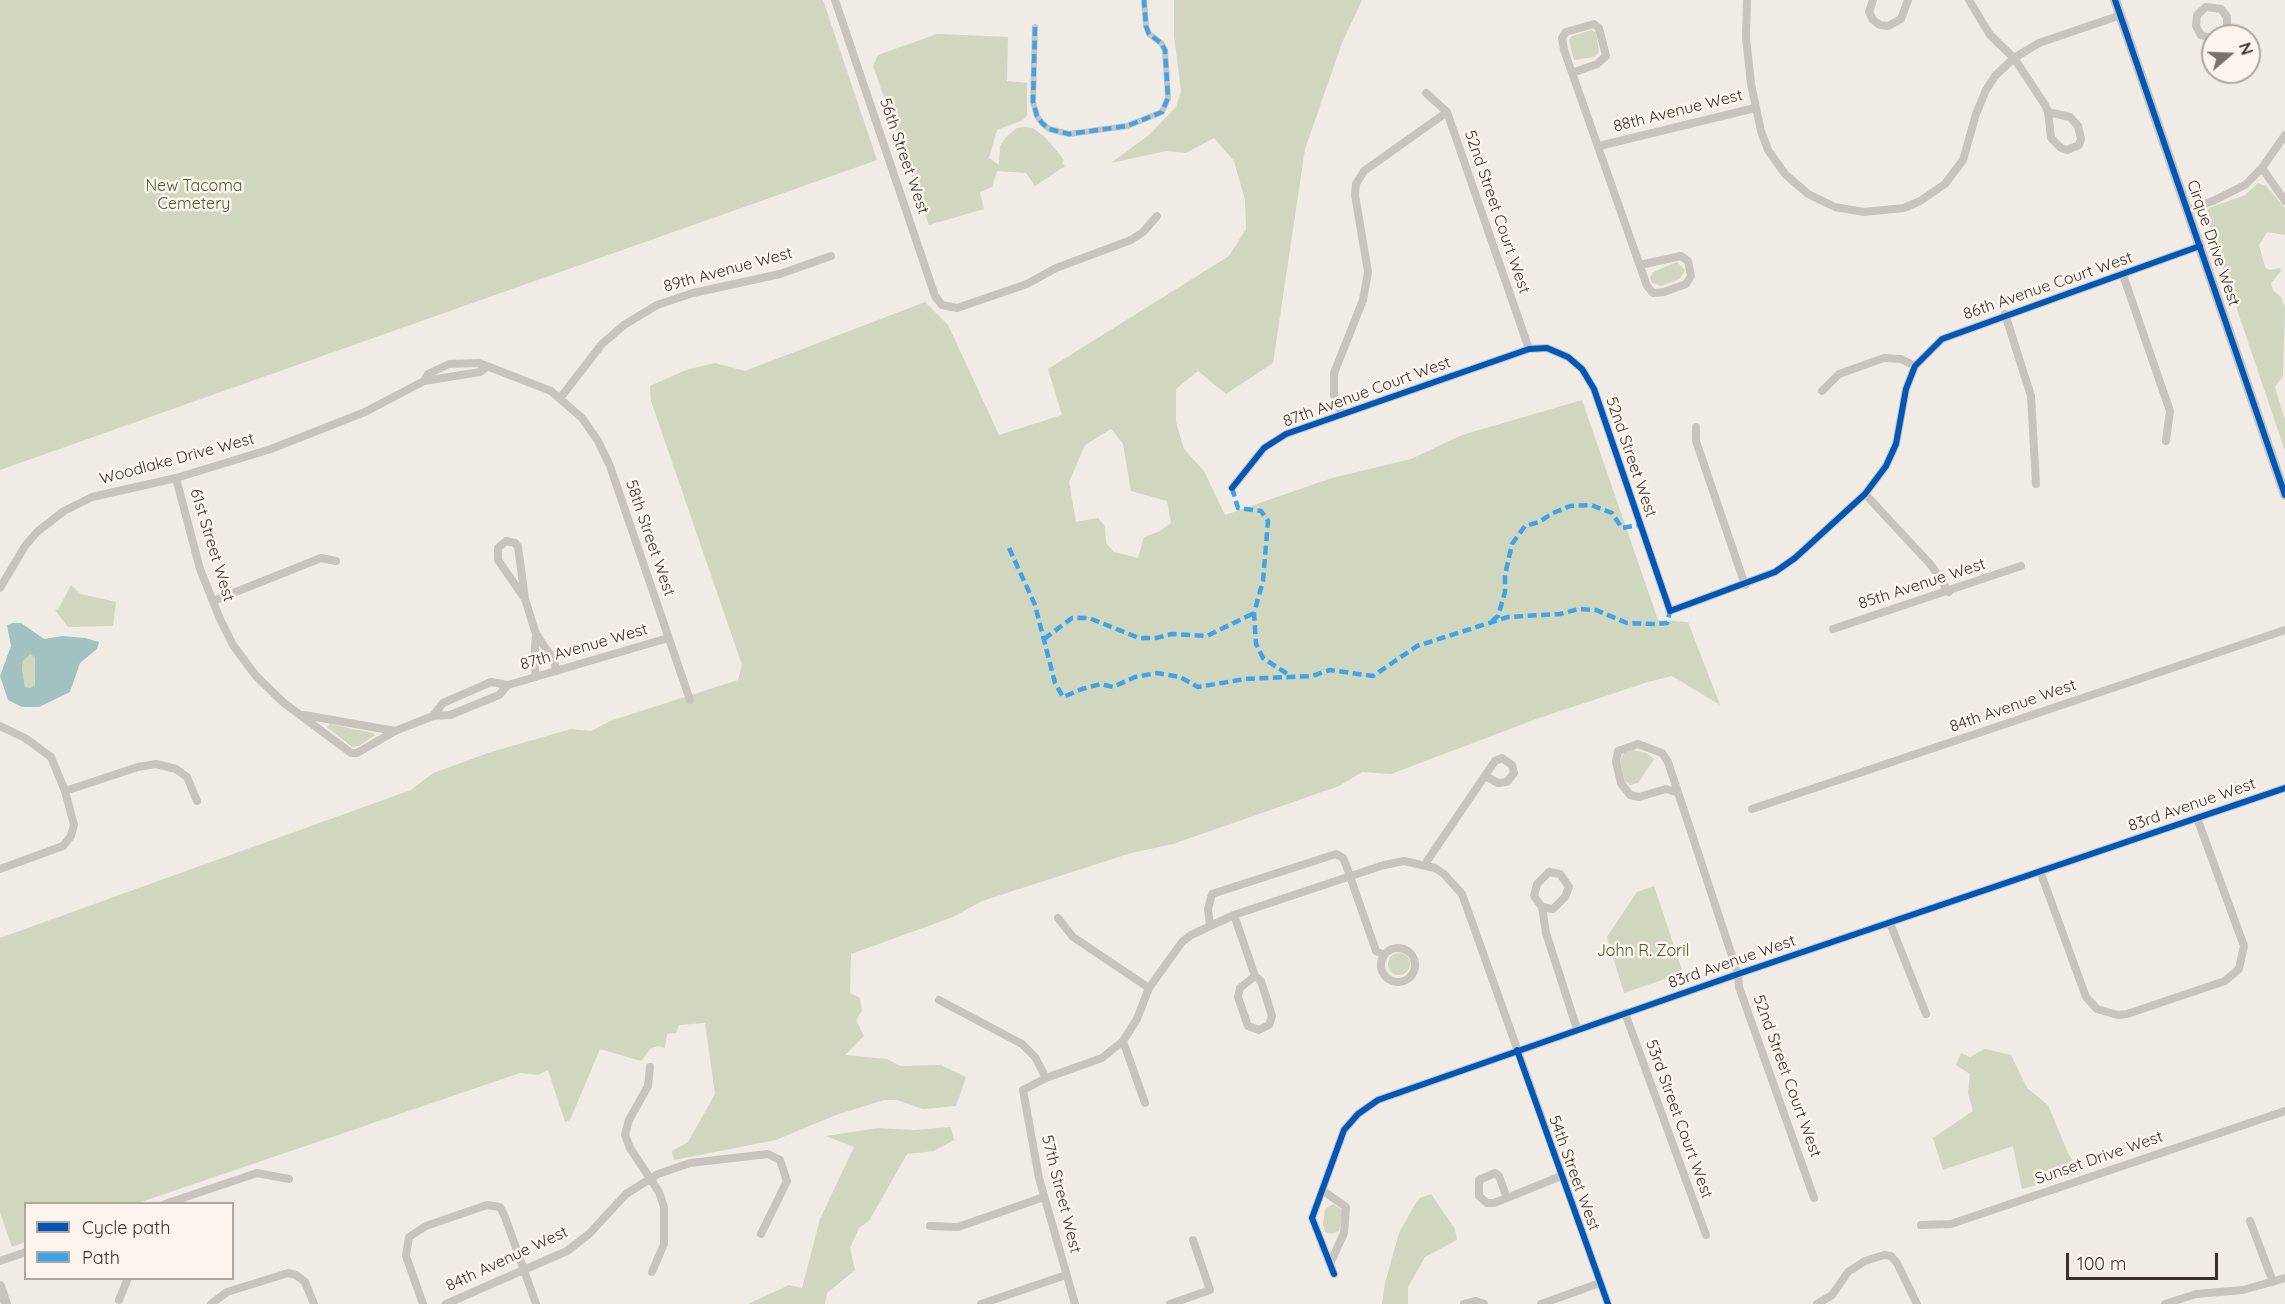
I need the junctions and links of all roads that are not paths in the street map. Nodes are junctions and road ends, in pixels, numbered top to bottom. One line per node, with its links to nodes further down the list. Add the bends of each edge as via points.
1 (835, 0): 24 (street, 56th Street West, via 935,296 942,305 957,308 1027,284 1056,268 1131,240)
2 (1144, 0): 11 (street, via 1149,34 1165,50 1168,98 1162,112 1127,126 1069,134 1042,123 1033,102)
3 (1747, 0): 16 (street, via 1748,61)
4 (1873, 0): 5 (street, via 1869,12 1873,20 1888,26 1901,19)
5 (1908, 0)
6 (1969, 0): 13 (street, via 1990,35)
7 (2115, 0): 9 (street, Cirque Drive West)
8 (2211, 3): 10 (street, via 2221,9); 12 (street, via 2197,15 2196,26)
9 (2121, 15): 13 (street, 88th Avenue West, via 2039,43); 23 (street, Cirque Drive West)
10 (2227, 24)
11 (1035, 27)
12 (2201, 35)
13 (2014, 58): 16 (street, 88th Avenue West, via 1995,76 1982,98 1969,146 1956,173 1934,194 1894,210 1845,210 1800,188 1768,150); 18 (street)
14 (1572, 73): 14 (street, via 1562,38 1566,32 1594,24 1599,28 1606,56 1597,64); 20 (street)
15 (1426, 93): 17 (street, 52nd Street Court West)
16 (1755, 108): 20 (street, 88th Avenue West)
17 (1447, 112): 30 (street, 52nd Street Court West); 34 (street, via 1364,171 1356,184 1368,272 1363,300 1334,373 1334,396)
18 (2048, 112): 18 (street, via 2070,117 2078,126 2079,145 2067,150 2051,138)
19 (2285, 135): 21 (street)
20 (1599, 146): 27 (street)
21 (2262, 168): 22 (street); 23 (street, via 2234,192)
22 (2285, 201)
23 (2187, 210): 25 (street, Cirque Drive West)
24 (1157, 216)
25 (2199, 246): 28 (street, 86th Avenue Court West); 41 (street, Cirque Drive West)
26 (831, 256): 33 (street, 89th Avenue West, via 780,274 657,304 602,344)
27 (1640, 265): 27 (street, via 1681,256 1688,261 1691,276 1686,284 1653,293)
28 (2123, 275): 29 (street, 86th Avenue Court West); 36 (street, via 2170,411)
29 (2005, 314): 31 (street, 86th Avenue Court West, via 1942,339); 38 (street, via 2031,396)
30 (1529, 349): 34 (street, 87th Avenue Court West); 44 (street, 52nd Street West, via 1542,347 1558,352 1588,378 1670,611)
31 (1915, 366): 32 (street, via 1901,359 1884,358 1839,374); 40 (street, via 1906,389 1896,444 1886,466)
32 (1822, 391)
33 (561, 397): 37 (street, Woodlake Drive West, via 529,381 472,362 449,364 365,412 306,437); 52 (street, 58th Street West, via 582,418 604,453)
34 (1342, 414): 39 (street, 87th Avenue Court West, via 1275,440 1253,460)
35 (1696, 427): 44 (street, via 1696,441)
36 (2166, 441)
37 (176, 478): 45 (street, Woodlake Drive West, via 106,492 75,504 37,532); 48 (street, 61st Street West)
38 (2036, 484)
39 (1232, 488)
40 (1865, 494): 44 (street, via 1795,558); 46 (street, via 1936,571)
41 (2285, 495)
42 (336, 561): 48 (street, via 321,558)
43 (2021, 566): 46 (street, 85th Avenue West)
44 (1745, 585)
45 (0, 588)
46 (1949, 592): 49 (street, 85th Avenue West)
47 (525, 599): 47 (street, via 521,556 515,543 506,541 498,548 498,560); 51 (street)
48 (213, 601): 57 (street, 61st Street West, via 245,663)
49 (1833, 629)
50 (2285, 630): 67 (street, 84th Avenue West)
51 (536, 634): 53 (street); 54 (street)
52 (668, 638): 53 (street, 87th Avenue West); 56 (street, 58th Street West)
53 (557, 671): 54 (street, 87th Avenue West)
54 (536, 677): 55 (street, 87th Avenue West)
55 (508, 685): 58 (street, 87th Avenue West, via 499,695 450,715); 58 (street, 87th Avenue West, via 491,682 443,703)
56 (690, 700)
57 (300, 715): 60 (street, 61st Street West); 61 (street)
58 (433, 716): 61 (street, 87th Avenue West)
59 (0, 726): 64 (street, via 26,738 51,757)
60 (316, 726): 61 (street, 87th Avenue West, via 351,753)
61 (395, 731)
62 (1487, 777): 69 (street)
63 (2285, 788): 68 (street, 83rd Avenue West)
64 (65, 791): 66 (street, via 156,764 176,769 187,777); 70 (street, via 74,825 68,842)
65 (1676, 792): 65 (street, 52nd Street Court West, via 1666,789 1639,797 1630,795 1621,783 1618,752 1634,744 1662,753); 79 (street, 52nd Street Court West)
66 (197, 801)
67 (1752, 809)
68 (2197, 818): 71 (street, 83rd Avenue West); 71 (street, via 2242,938 2244,955 2239,969 2225,981 2127,1014 2105,1013 2086,997)
69 (1425, 864): 72 (street, via 1393,862); 87 (street, 54th Street West, via 1441,872 1462,894)
70 (0, 869)
71 (2040, 871): 76 (street, 83rd Avenue West)
72 (1349, 878): 74 (street); 77 (street, via 1343,858 1336,854 1229,888 1212,894); 78 (street, via 1376,951)
73 (1542, 907): 73 (street, via 1534,896 1537,884 1549,872 1560,874 1568,882 1568,893 1553,909); 85 (street, via 1546,933)
74 (1234, 915): 77 (street); 80 (street)
75 (1058, 918): 81 (street, via 1073,937)
76 (1890, 923): 79 (street, 83rd Avenue West); 84 (street)
77 (1210, 925): 81 (street, via 1182,942)
78 (1384, 955): 78 (street, via 1397,948 1408,951 1416,966 1412,976 1397,983 1386,978 1381,968)
79 (1737, 974): 83 (street, 83rd Avenue West); 98 (street, 52nd Street Court West)
80 (1255, 976): 80 (street, via 1240,988 1238,996 1248,1026 1261,1030 1270,1024 1272,1014 1261,981)
81 (1149, 988): 86 (street)
82 (939, 1000): 89 (street, via 1022,1044 1035,1057)
83 (1625, 1013): 85 (street, 83rd Avenue West); 104 (street, 53rd Street Court West)
84 (1926, 1014)
85 (1577, 1029): 87 (street, 83rd Avenue West)
86 (1123, 1041): 89 (street, via 1102,1058); 90 (street)
87 (1517, 1050): 92 (street, 54th Street West); 95 (street, 83rd Avenue West, via 1368,1106 1344,1130)
88 (650, 1067): 93 (street, via 648,1086 625,1135)
89 (1046, 1078): 96 (street, 57th Street West, via 1023,1090)
90 (1145, 1103)
91 (2285, 1111): 101 (street, Sunset Drive West, via 1951,1224)
92 (1560, 1176): 97 (street); 116 (street, 54th Street West)
93 (651, 1178): 103 (street, 84th Avenue West, via 690,1163 768,1154 780,1160 787,1181); 109 (street, 84th Avenue West, via 617,1201 579,1243); 110 (street, via 664,1207 666,1229 661,1256)
94 (290, 1179): 99 (street, via 257,1173)
95 (1322, 1190): 108 (street, 83rd Avenue West, via 1312,1218); 108 (street, via 1346,1207 1344,1233)
96 (1044, 1197): 102 (street, via 958,1227); 112 (street, 57th Street West)
97 (1507, 1198)
98 (1814, 1198)
99 (168, 1202)
100 (2250, 1221): 115 (street)
101 (1921, 1225)
102 (930, 1226)
103 (761, 1234)
104 (1706, 1235)
105 (1193, 1240): 127 (street, via 1210,1290)
106 (24, 1253): 107 (street)
107 (0, 1261)
108 (1330, 1264): 111 (street, 83rd Avenue West)
109 (524, 1272): 122 (street, via 500,1207 487,1205 412,1234 406,1256); 123 (street, 84th Avenue West); 124 (street)
110 (652, 1272)
111 (1334, 1274)
112 (1066, 1275): 125 (street); 126 (street, 57th Street West)
113 (2285, 1278): 115 (street)
114 (127, 1280): 118 (street)
115 (2273, 1282): 134 (street, via 2243,1290 2196,1294)
116 (1600, 1283): 130 (street); 131 (street, 54th Street West)
117 (0, 1286): 120 (street)
118 (120, 1300)
119 (211, 1303): 121 (street, via 234,1289 294,1274 305,1282)
120 (6, 1304)
121 (314, 1304)
122 (423, 1304)
123 (446, 1304)
124 (536, 1304)
125 (981, 1304)
126 (1075, 1304)
127 (1170, 1304)
128 (1464, 1304): 129 (street)
129 (1484, 1304)
130 (1541, 1304)
131 (1608, 1304)
132 (1817, 1304): 133 (street, via 1832,1295 1848,1272 1884,1255 1897,1263)
133 (1917, 1304)
134 (2165, 1304)

